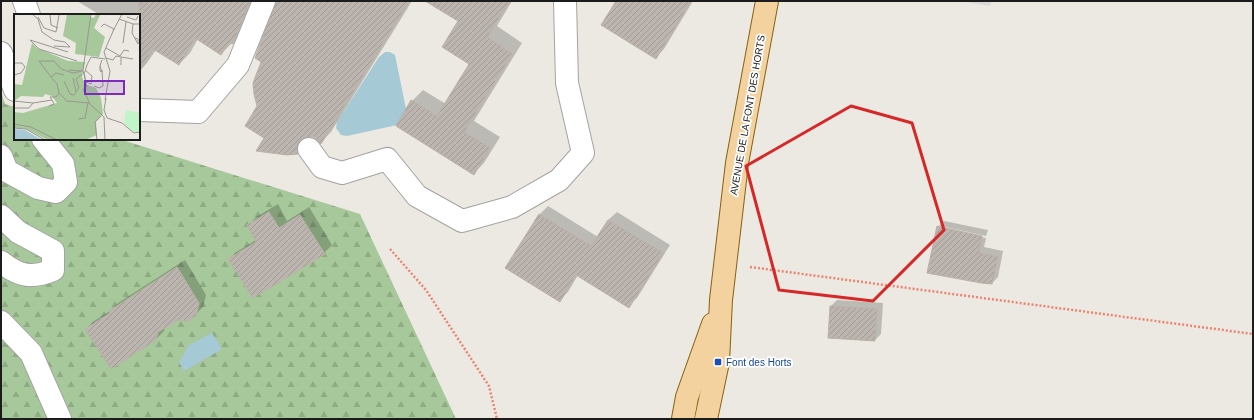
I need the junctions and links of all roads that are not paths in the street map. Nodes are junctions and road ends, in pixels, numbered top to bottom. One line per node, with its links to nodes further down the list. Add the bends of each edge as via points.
1 (24, 1): 5 (street)
2 (264, 1): 8 (street, via 238,65 198,112)
3 (565, 1): 10 (street, via 567,83 583,153 559,180 512,207 462,220 417,196 387,159 342,173 322,167)
4 (767, 1): 14 (main road, AVENUE DE LA FONT DES HORTS, via 737,163)
5 (29, 14)
6 (1, 53): 7 (street)
7 (14, 87)
8 (140, 110)
9 (44, 140): 11 (street, via 63,164 66,182 56,192 38,188 7,170)
10 (309, 149)
11 (1, 156)
12 (1, 216): 13 (street, via 18,232 53,251 53,270 38,276 16,273)
13 (1, 262)
14 (722, 300): 17 (main road, AVENUE DE LA FONT DES HORTS, via 687,397); 18 (main road, AVENUE DE LA FONT DES HORTS, via 718,362)
15 (1, 322): 16 (street, via 31,353)
16 (60, 419)
17 (683, 419)
18 (706, 419)

